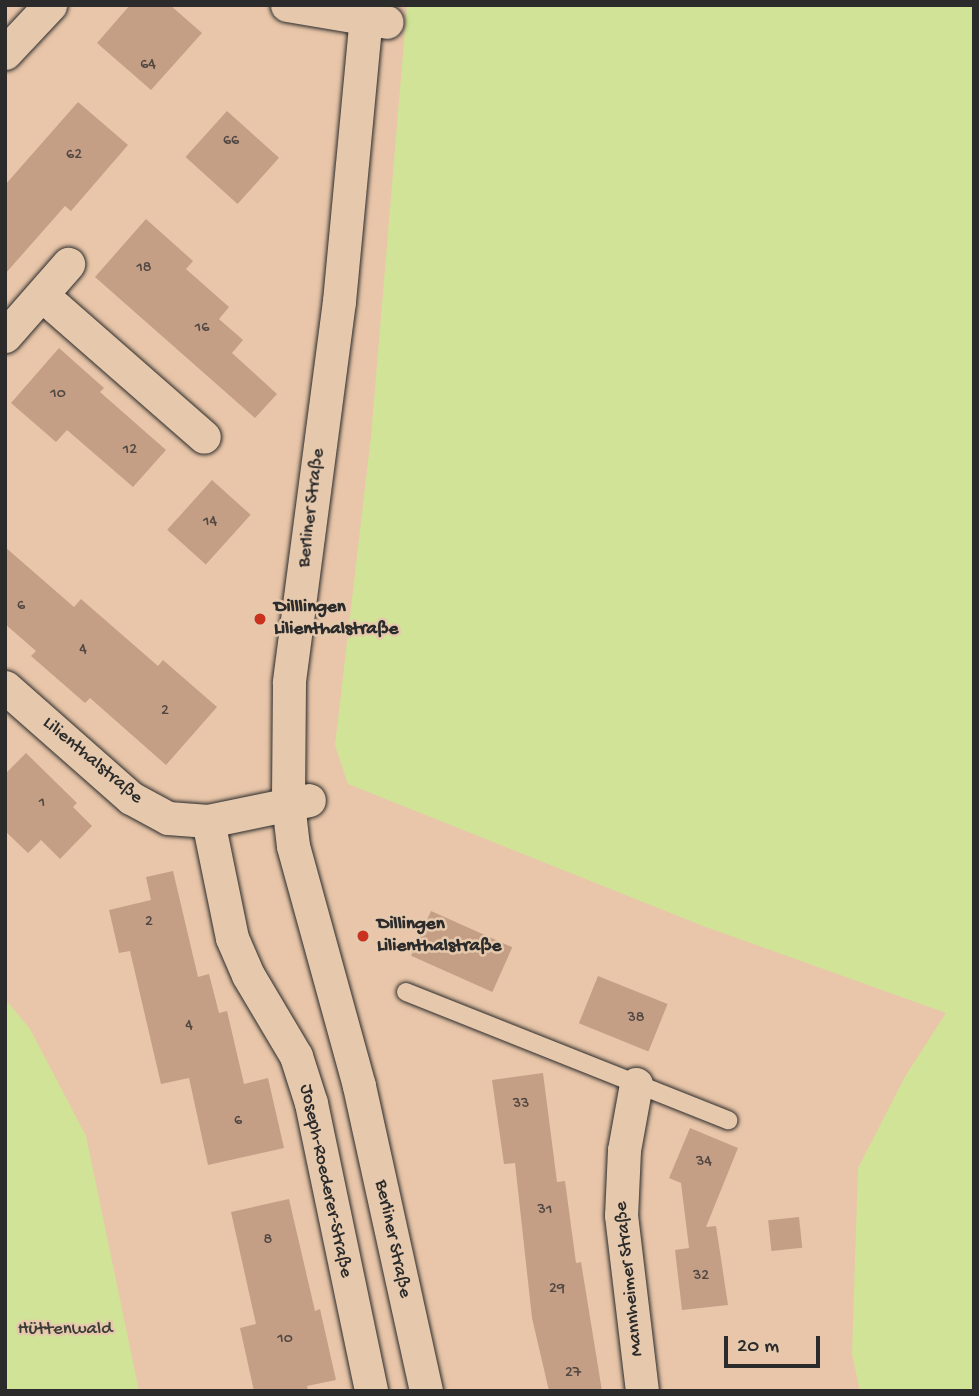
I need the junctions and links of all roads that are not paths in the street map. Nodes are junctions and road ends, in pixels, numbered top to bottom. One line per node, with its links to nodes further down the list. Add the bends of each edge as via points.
1 (50, 5): 4 (street)
2 (287, 5): 3 (street)
3 (377, 13): 10 (street, Berliner Straße, via 361,304)
4 (5, 53)
5 (68, 264): 6 (street)
6 (42, 295): 7 (street); 8 (street)
7 (5, 336)
8 (204, 437)
9 (5, 687): 11 (street, Lilienthalstraße, via 131,799 168,818)
10 (298, 801): 11 (street, Lilienthalstraße); 16 (street, Berliner Straße)
11 (208, 821): 15 (street, Joseph-Roederer-Straße, via 232,937 248,975 296,1056 311,1103)
12 (406, 992): 13 (lane)
13 (636, 1084): 14 (lane); 17 (street, Mannheimer Straße, via 624,1150 621,1215)
14 (727, 1120)
15 (371, 1391)
16 (426, 1391)
17 (642, 1391)

